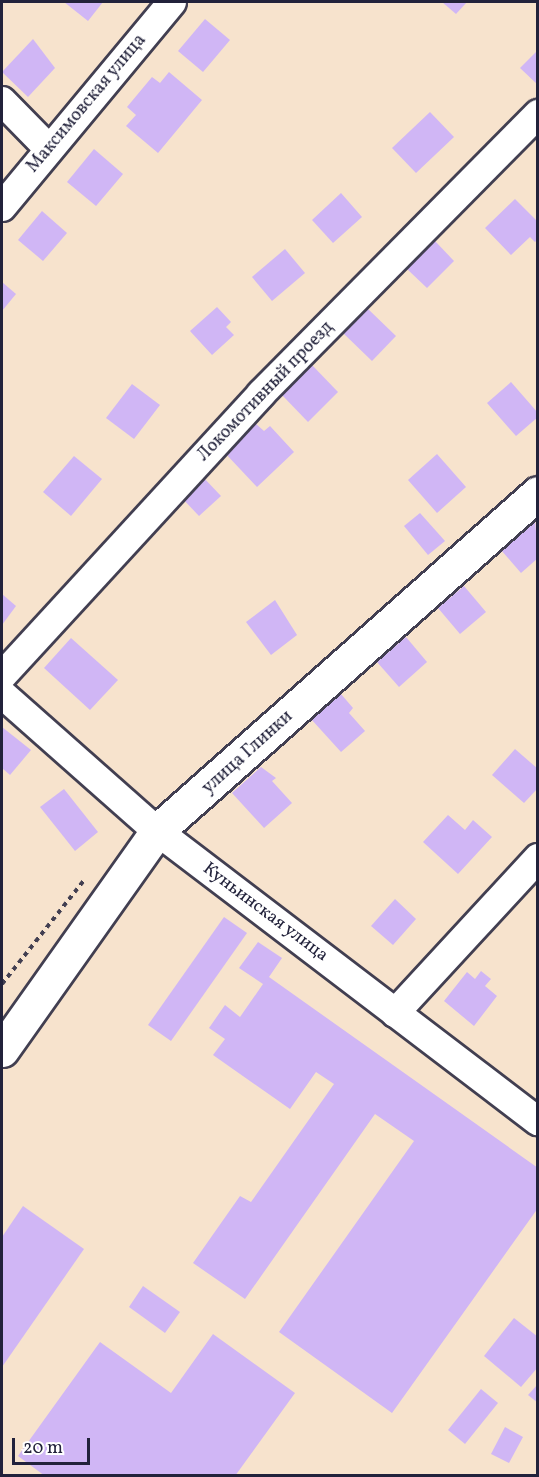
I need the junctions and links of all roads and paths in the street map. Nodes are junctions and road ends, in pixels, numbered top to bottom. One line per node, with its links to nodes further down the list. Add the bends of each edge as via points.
1 (172, 2): 4 (street, Максимовская улица)
2 (2, 101): 4 (street)
3 (537, 114): 7 (street, Локомотивный проезд, via 261,394)
4 (50, 149): 5 (street, Максимовская улица)
5 (2, 207)
6 (537, 493): 9 (street, улица Глинки)
7 (2, 676)
8 (2, 694): 9 (street, Куньинская улица)
9 (157, 831): 11 (street, Куньинская улица); 12 (street, улица Глинки)
10 (537, 858): 11 (street)
11 (395, 1012): 13 (street, Куньинская улица)
12 (2, 1050)
13 (537, 1120)

